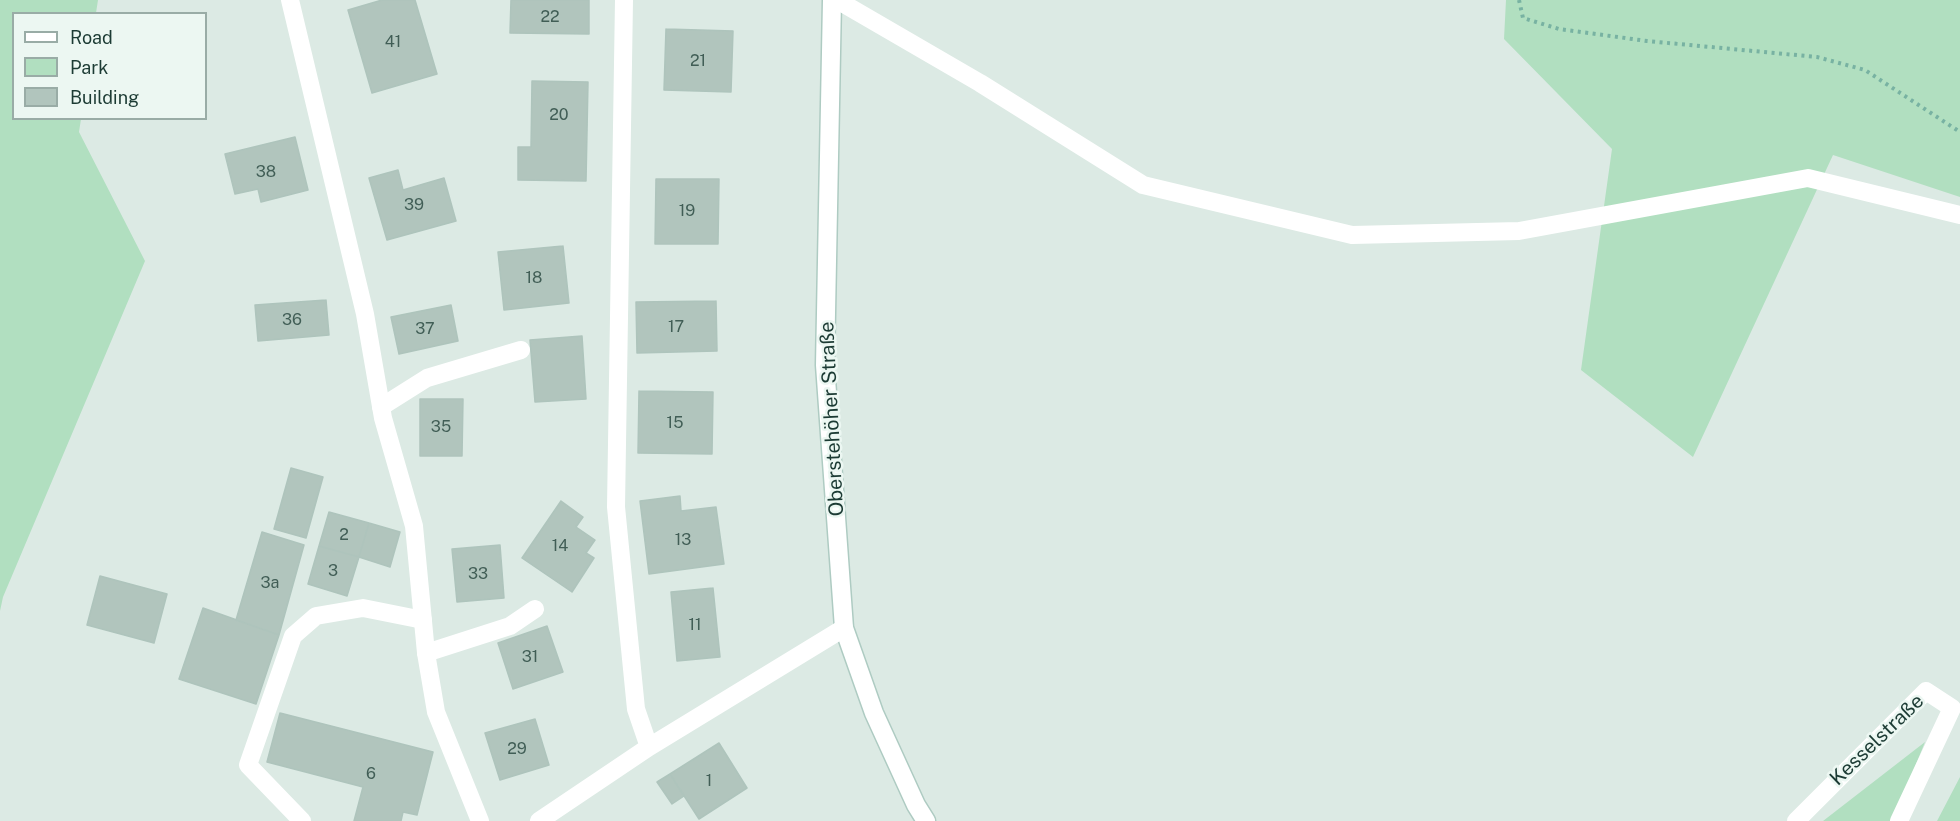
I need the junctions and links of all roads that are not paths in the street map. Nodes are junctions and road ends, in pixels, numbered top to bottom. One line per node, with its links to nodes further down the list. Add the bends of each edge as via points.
1 (290, 0): 6 (street, via 365,314)
2 (624, 0): 12 (street, via 616,507 636,709)
3 (835, 0): 4 (street, via 980,82 1143,185 1352,235 1519,231 1808,178); 9 (street, Oberstehöher Straße, via 825,365)
4 (1960, 215)
5 (521, 350): 6 (street, via 427,378)
6 (381, 406): 8 (street, via 414,526)
7 (535, 609): 10 (street, via 510,626)
8 (423, 620): 10 (street); 13 (street, via 363,608 316,616 293,636 249,765)
9 (844, 628): 12 (street); 16 (street, Oberstehöher Straße, via 874,712)
10 (426, 653): 14 (street, via 436,712)
11 (1956, 702): 17 (street, Kesselstraße, via 1926,691); 18 (street, Kesselstraße)
12 (650, 747): 15 (street)
13 (302, 821)
14 (480, 821)
15 (539, 821)
16 (926, 821)
17 (1796, 821)
18 (1899, 821)

